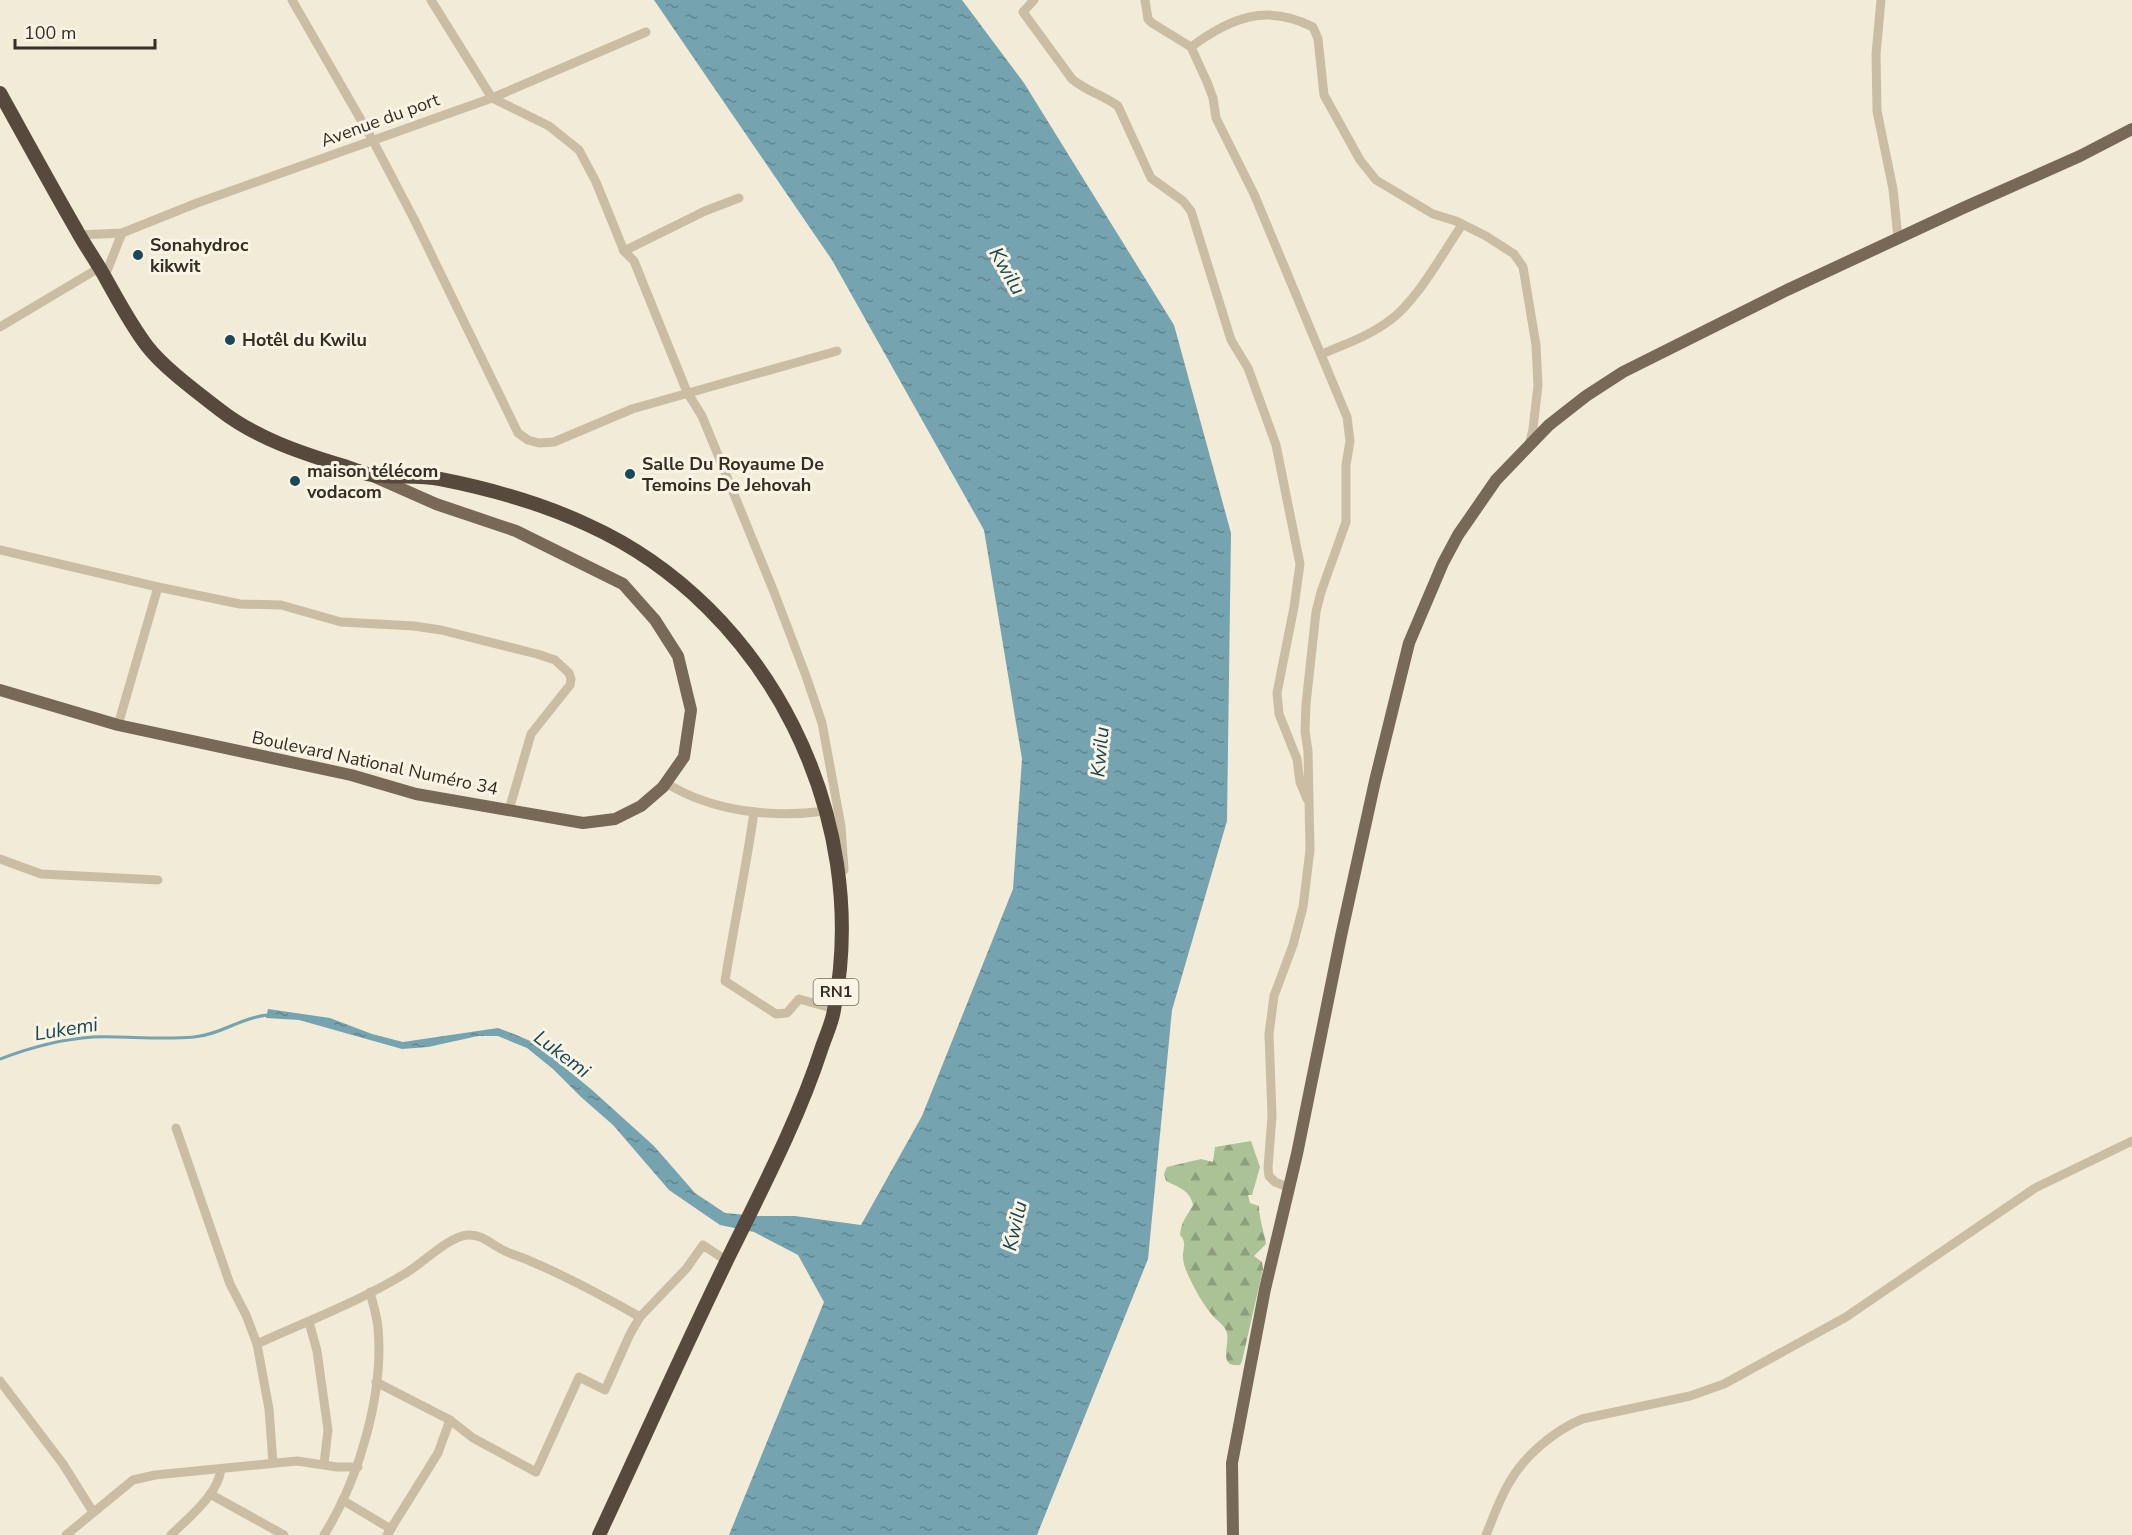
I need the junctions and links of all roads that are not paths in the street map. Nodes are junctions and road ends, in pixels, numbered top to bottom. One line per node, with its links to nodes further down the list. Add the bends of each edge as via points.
1 (292, 0): 11 (street)
2 (431, 0): 9 (street)
3 (1034, 0): 30 (street, via 1023,12 1072,79 1118,106 1151,178 1191,211 1231,340 1248,368 1276,445 1300,564 1276,693 1279,714)
4 (1145, 0): 7 (street, via 1148,19)
5 (1881, 0): 16 (street, via 1875,54 1877,103)
6 (646, 33): 9 (street, Avenue du port)
7 (1191, 47): 13 (street, via 1213,30 1252,16 1284,16 1313,27 1318,39 1324,95 1360,160 1376,180 1433,214); 21 (street, via 1213,98 1216,118 1254,194)
8 (0, 93): 15 (highway, RN1)
9 (492, 98): 11 (street, Avenue du port); 17 (street, via 549,126 579,150)
10 (2132, 129): 16 (main road)
11 (372, 139): 14 (street, Avenue du port); 22 (street, via 518,433 539,443 554,442 632,408)
12 (739, 198): 17 (street)
13 (1462, 225): 21 (street, via 1409,302 1389,321); 23 (street, via 1514,254 1523,267 1536,345 1538,385)
14 (122, 233): 15 (street, Avenue du port); 18 (street)
15 (79, 235): 18 (highway, RN1)
16 (1898, 238): 23 (main road, via 1623,372 1549,425)
17 (624, 251): 22 (street, via 634,261)
18 (102, 272): 19 (street); 24 (highway, RN1, via 149,349 226,415 312,457)
19 (0, 327)
20 (837, 351): 22 (street)
21 (1322, 354): 30 (street, via 1347,417 1350,441 1346,522 1321,592 1312,637 1305,731)
22 (687, 392): 36 (street, via 702,416 774,592 822,723 841,826)
23 (1528, 447): 40 (main road, via 1496,480 1458,535 1409,643 1375,781)
24 (370, 474): 29 (main road, Boulevard National Numéro 34, via 436,504 516,531 623,584 655,620 678,656 691,710 684,757); 32 (highway, RN1, via 434,478 539,503 593,527 651,560 717,617 770,681 807,755)
25 (0, 550): 26 (street)
26 (158, 587): 28 (street); 31 (street, via 240,604 281,605 341,622 441,630 555,660 569,672 570,686 531,734)
27 (0, 690): 28 (main road, Boulevard National Numéro 34)
28 (118, 725): 31 (main road, Boulevard National Numéro 34, via 351,775 416,794)
29 (666, 783): 31 (main road, Boulevard National Numéro 34, via 641,806 615,819 583,823); 33 (street, via 695,798)
30 (1308, 801): 40 (street, via 1310,850 1303,906 1274,996 1269,1034 1272,1116 1268,1168 1275,1182)
31 (509, 810)
32 (826, 811): 33 (street); 36 (highway, RN1, via 836,852)
33 (754, 812): 37 (street, via 725,981 776,1014 787,1013 799,999)
34 (0, 858): 35 (street, via 41,874)
35 (158, 880)
36 (842, 914): 37 (highway, RN1)
37 (835, 1009): 41 (highway, RN1, via 814,1073)
38 (176, 1128): 45 (street, via 230,1284)
39 (2132, 1141): 63 (street, via 2035,1188 1846,1317 1724,1384 1690,1396 1603,1413 1566,1426 1518,1468)
40 (1288, 1187): 62 (main road, via 1232,1463)
41 (728, 1259): 43 (street, via 703,1245 686,1269); 61 (highway, RN1)
42 (370, 1292): 43 (street, via 406,1274 457,1238 470,1235 480,1236); 44 (street); 47 (street, via 378,1328)
43 (640, 1317): 48 (street, via 605,1390 579,1377 536,1472 473,1438)
44 (309, 1323): 45 (street); 50 (street, via 328,1430)
45 (257, 1344): 49 (street, via 269,1409)
46 (0, 1381): 55 (street, via 63,1464)
47 (376, 1382): 48 (street); 51 (street)
48 (450, 1420): 56 (street, via 438,1453)
49 (273, 1463): 50 (street); 52 (street)
50 (324, 1464): 51 (street)
51 (357, 1467): 54 (street)
52 (221, 1469): 53 (street); 55 (street, via 133,1480)
53 (210, 1494): 58 (street); 59 (street)
54 (344, 1501): 56 (street); 60 (street)
55 (93, 1512): 57 (street)
56 (389, 1532)
57 (66, 1535)
58 (171, 1535)
59 (284, 1535)
60 (324, 1535)
61 (599, 1535)
62 (1233, 1535)
63 (1486, 1535)

